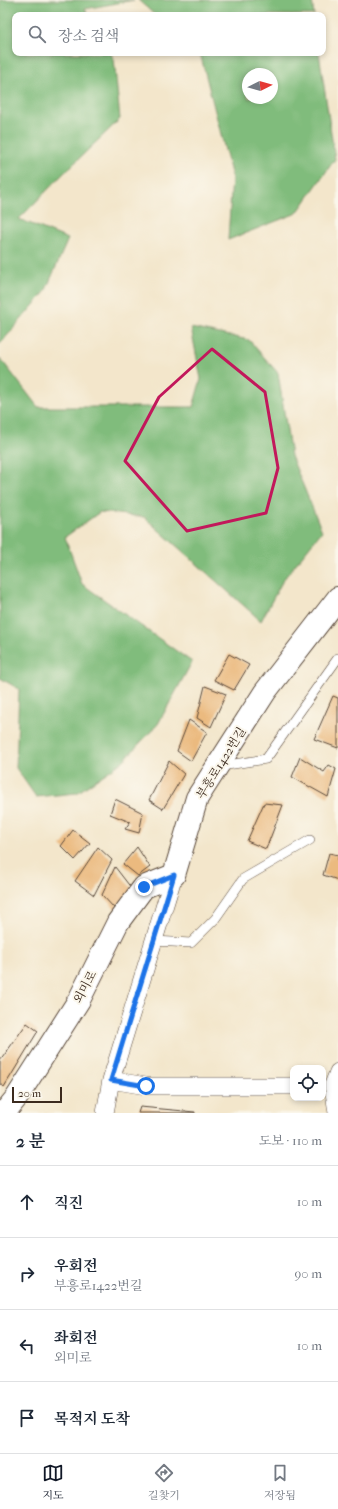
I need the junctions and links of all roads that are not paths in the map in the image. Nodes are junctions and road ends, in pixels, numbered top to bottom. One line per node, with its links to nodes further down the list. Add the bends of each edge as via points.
1 (338, 598): 3 (street, 부흥로1422번길, via 265,692)
2 (338, 658): 3 (lane, via 266,758)
3 (217, 767): 5 (street, 부흥로1422번길, via 197,798)
4 (310, 840): 6 (lane, via 243,879 215,919 191,943)
5 (174, 875): 6 (street, 부흥로1422번길); 10 (street, 외미로, via 144,887 118,922 79,1000)
6 (154, 942): 7 (street, 부흥로1422번길)
7 (111, 1080): 9 (street, via 146,1086); 11 (street, 부흥로1422번길)
8 (331, 1081): 12 (street)
9 (290, 1086)
10 (4, 1113)
11 (105, 1113)
12 (336, 1113)

